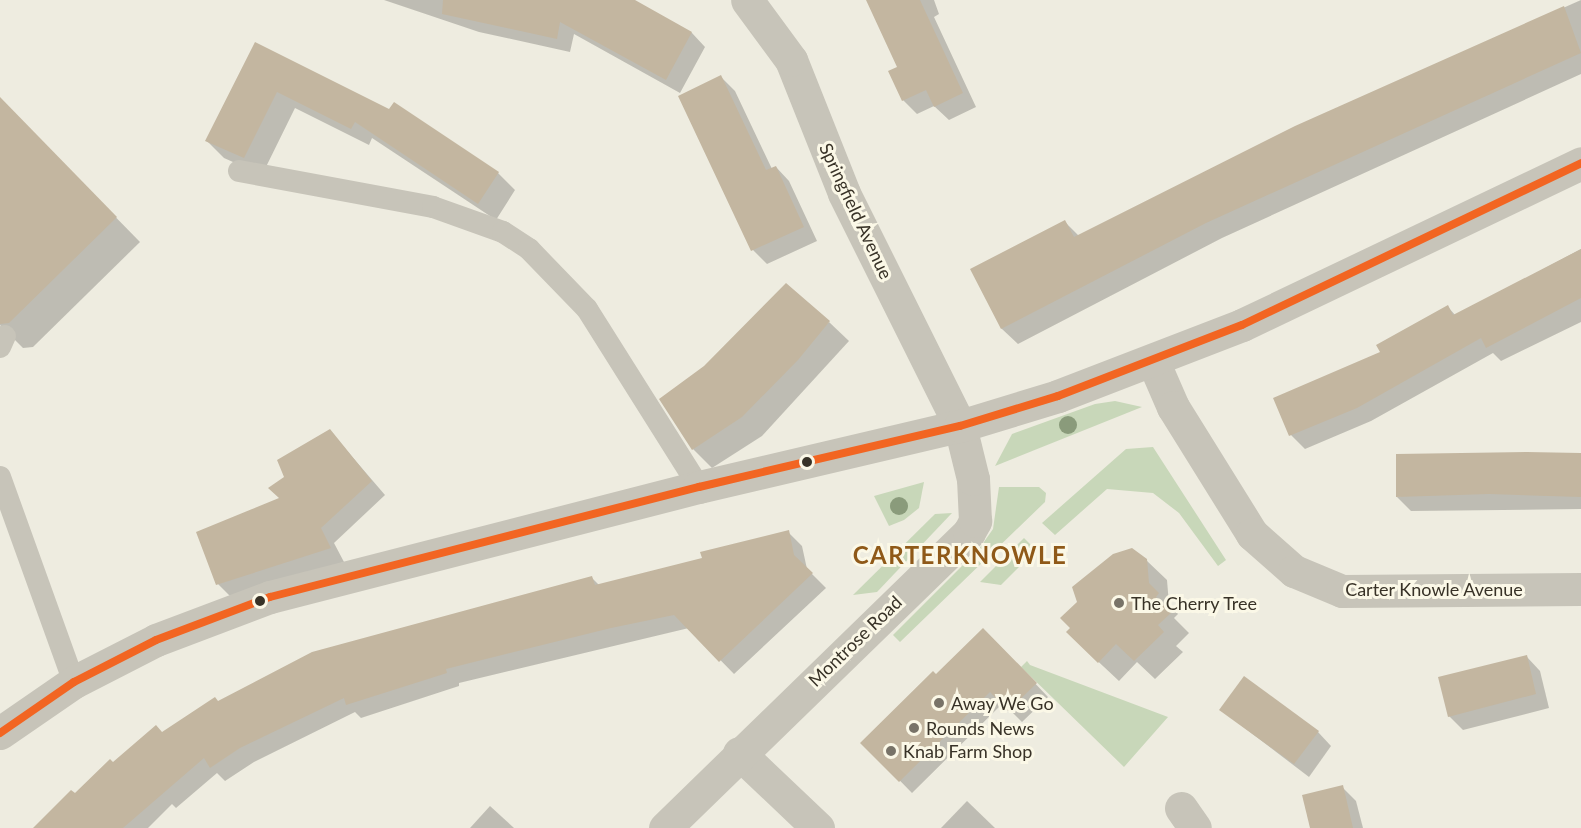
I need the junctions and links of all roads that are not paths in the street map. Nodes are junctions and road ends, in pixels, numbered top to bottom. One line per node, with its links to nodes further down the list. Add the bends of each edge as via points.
1 (747, 0): 5 (street, Springfield Avenue, via 791,60 844,193)
2 (1581, 163): 4 (street, via 1242,325)
3 (239, 171): 7 (lane, via 433,207 503,231 529,249 587,309)
4 (1153, 361): 5 (street); 8 (street, Carter Knowle Avenue, via 1173,407 1252,534 1294,571 1342,591)
5 (960, 426): 7 (street); 11 (street, Montrose Road, via 975,501 975,521 969,532)
6 (0, 477): 9 (lane)
7 (699, 487): 9 (street, via 270,597 156,640)
8 (1581, 589)
9 (74, 682): 10 (street)
10 (0, 734)
11 (739, 753): 12 (street, Montrose Road); 13 (street)
12 (664, 828)
13 (818, 828)

